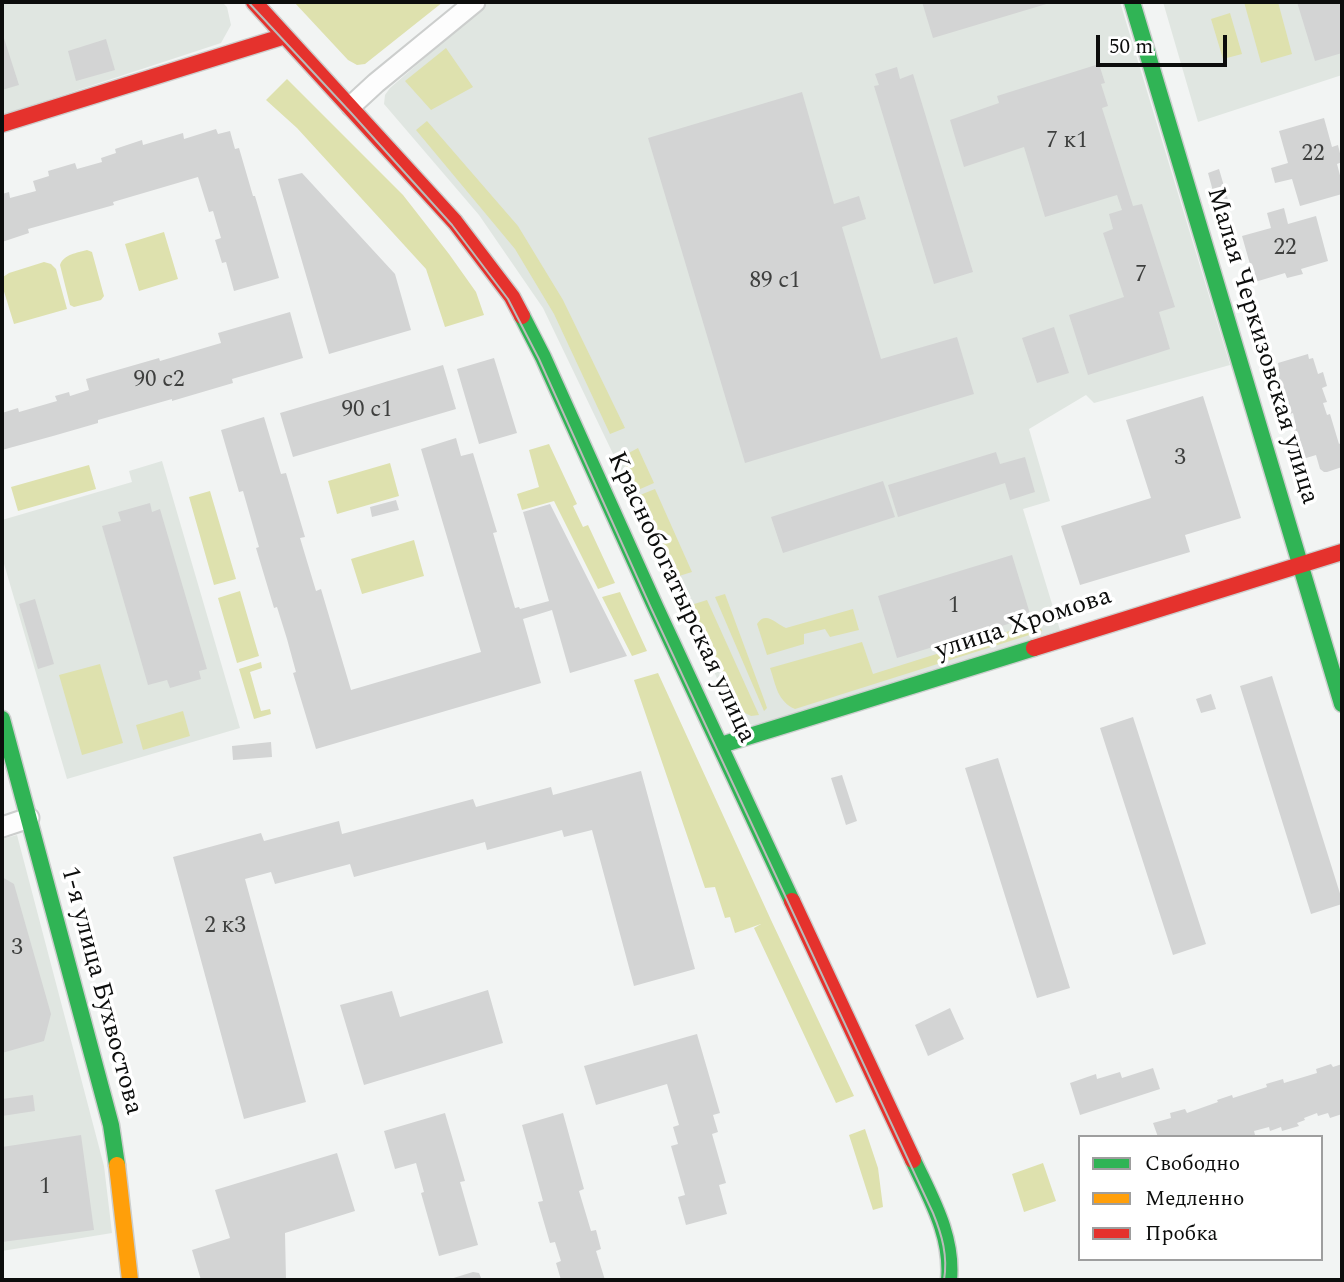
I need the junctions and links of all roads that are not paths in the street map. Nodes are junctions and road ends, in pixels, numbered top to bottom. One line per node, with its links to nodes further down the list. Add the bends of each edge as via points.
1 (254, 2): 4 (street, Краснобогатырская улица)
2 (475, 2): 5 (street)
3 (1132, 2): 8 (street, Малая Черкизовская улица)
4 (285, 36): 5 (street, Краснобогатырская улица); 6 (street)
5 (351, 106): 11 (street, Краснобогатырская улица, via 456,222 512,296)
6 (2, 124)
7 (1342, 552): 8 (street, улица Хромова)
8 (1301, 564): 9 (street, Малая Черкизовская улица); 11 (street, улица Хромова)
9 (1342, 704)
10 (2, 719): 12 (street, 1-я улица Бухвостова)
11 (721, 745): 15 (street, Краснобогатырская улица, via 937,1212 948,1243)
12 (29, 818): 13 (street); 14 (street, 1-я улица Бухвостова, via 111,1125)
13 (2, 827)
14 (130, 1280)
15 (949, 1280)

